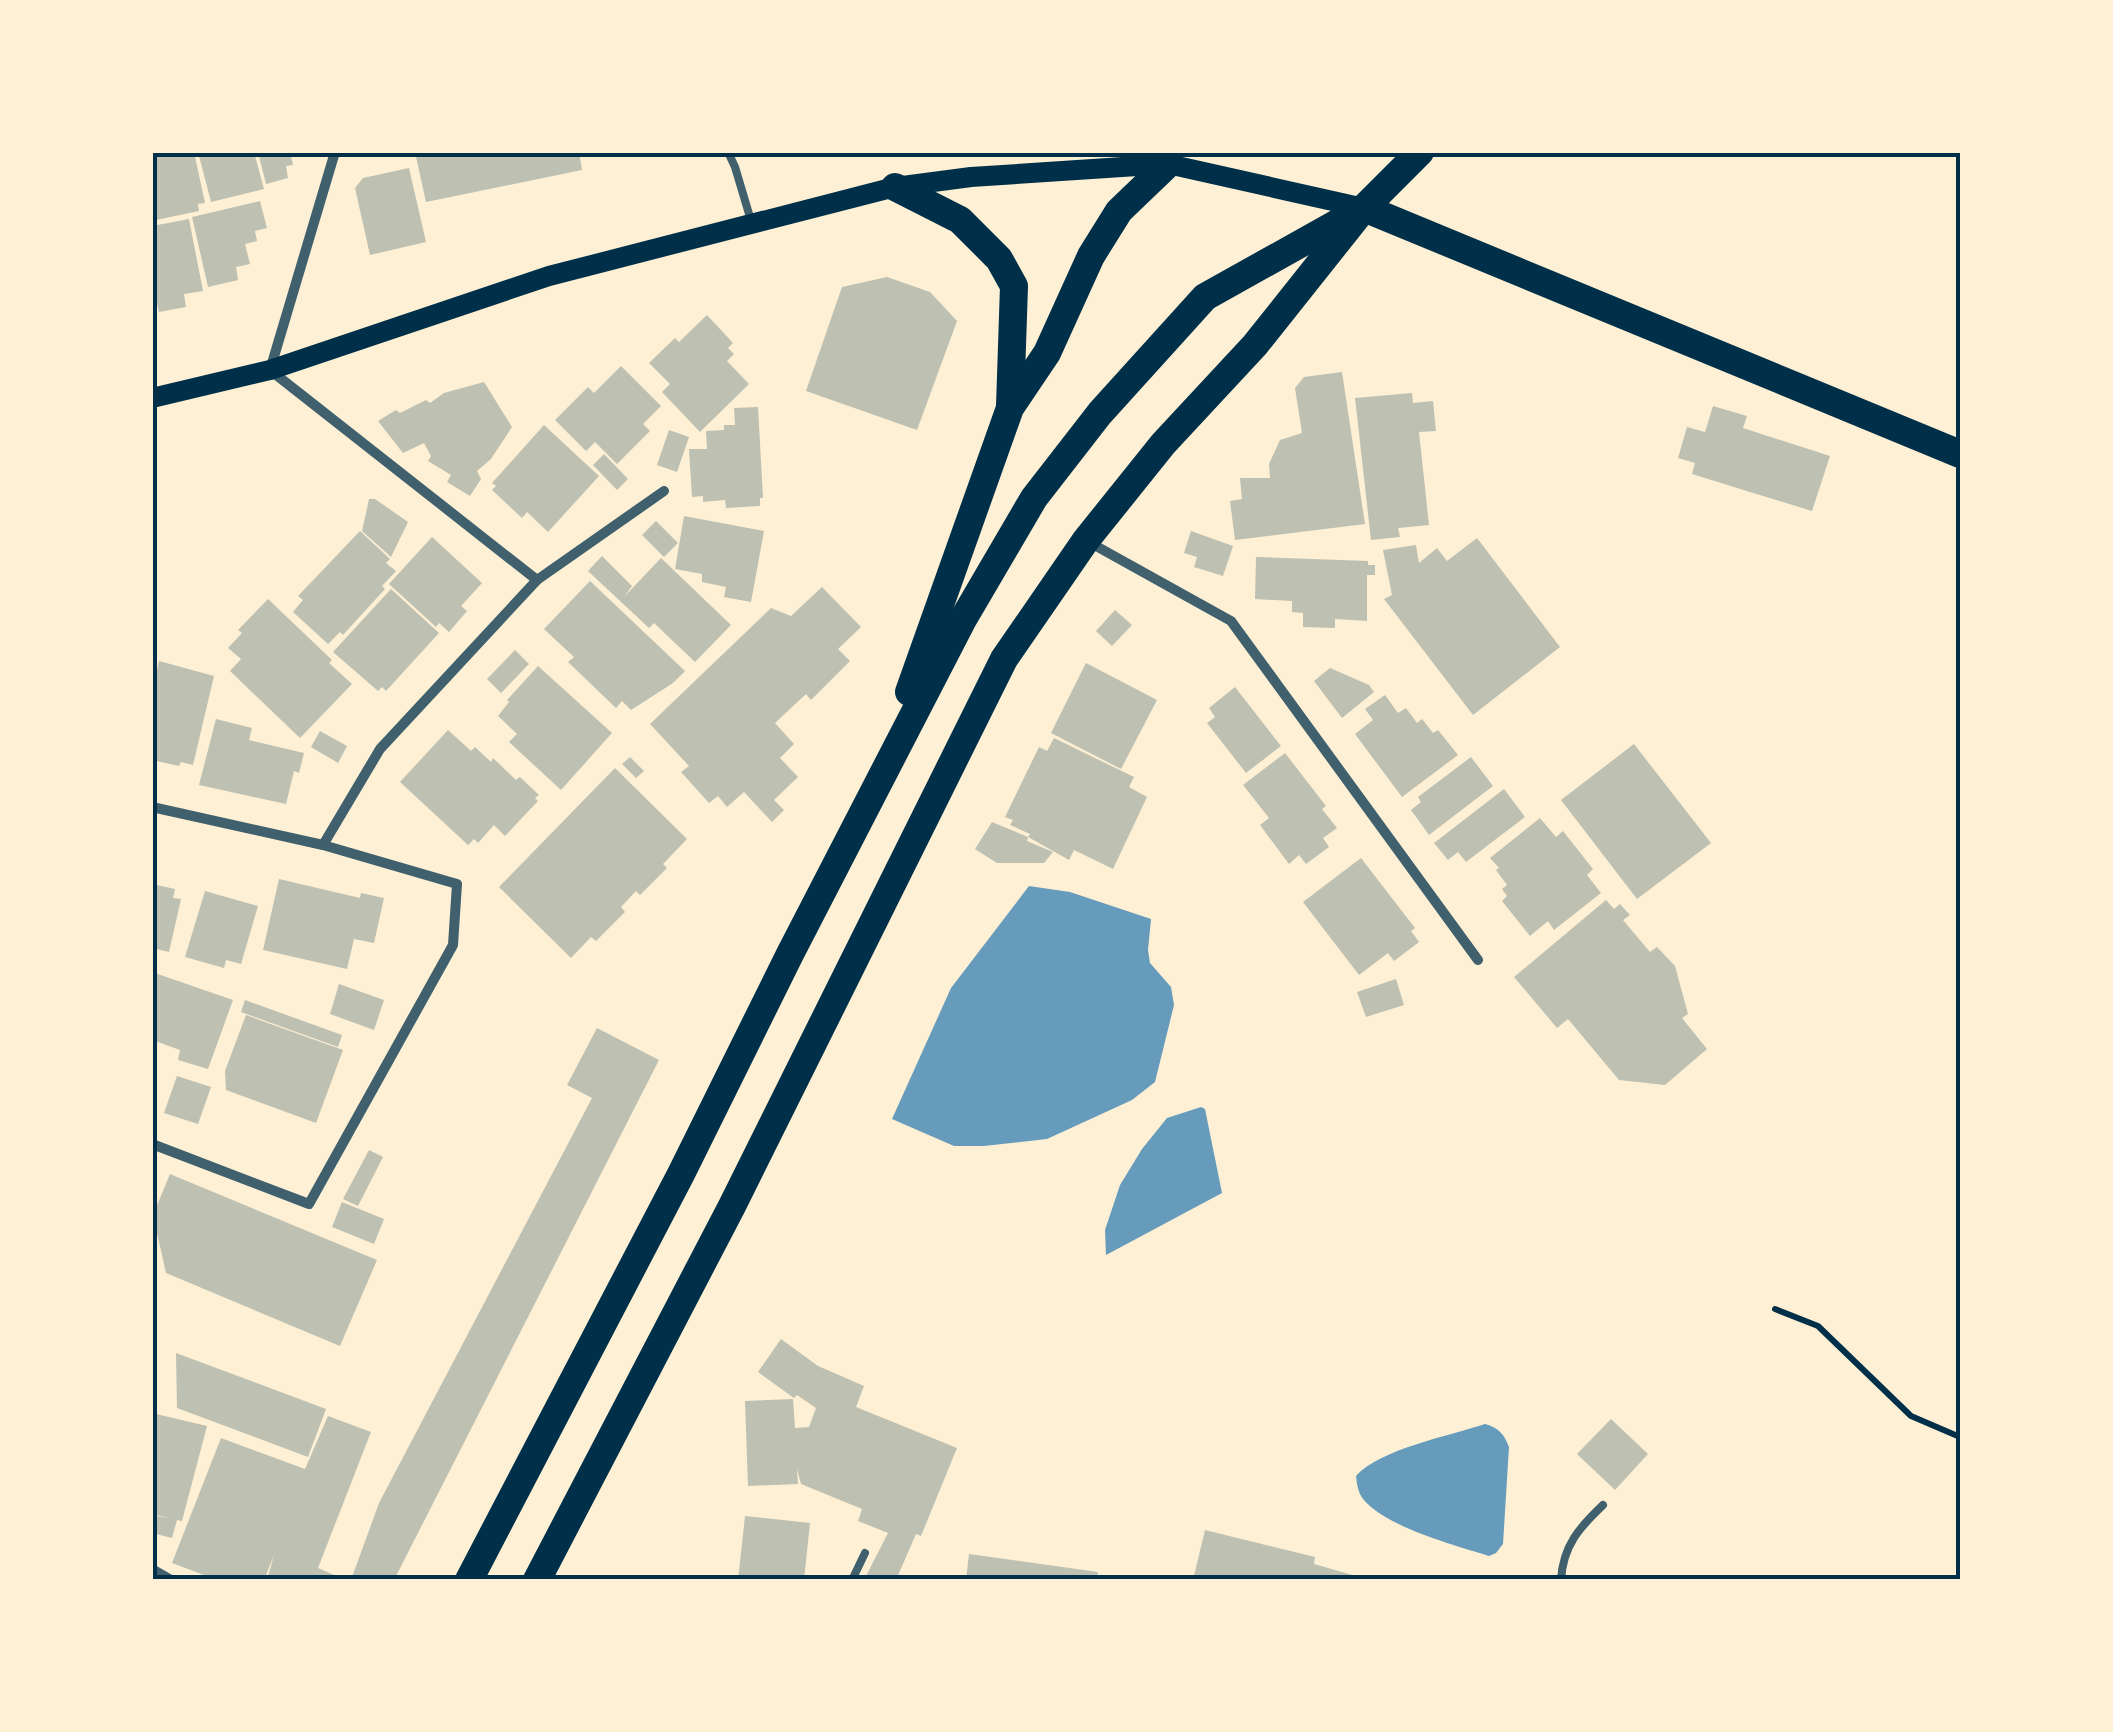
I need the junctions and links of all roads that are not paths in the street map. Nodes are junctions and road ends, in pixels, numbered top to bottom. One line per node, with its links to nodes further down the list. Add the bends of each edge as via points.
1 (335, 152): 8 (street)
2 (728, 152): 7 (lane)
3 (1420, 152): 6 (highway)
4 (1168, 164): 5 (main road); 6 (main road); 10 (highway, via 1119,211)
5 (896, 187): 7 (main road); 10 (highway, via 960,220 999,259 1014,286)
6 (1364, 208): 11 (highway); 13 (highway, via 1255,346); 15 (highway, via 1205,297 1100,413 1025,514)
7 (752, 224): 8 (main road, via 548,276)
8 (270, 370): 9 (main road); 14 (street)
9 (152, 398)
10 (1010, 408): 15 (highway)
11 (1960, 454)
12 (664, 491): 14 (street)
13 (1086, 540): 18 (street, via 1231,621); 25 (highway, via 1004,659 732,1206)
14 (537, 580): 17 (street, via 380,748)
15 (876, 788): 24 (highway)
16 (152, 807): 17 (street)
17 (323, 845): 19 (street, via 457,884 453,945 309,1204)
18 (1478, 960)
19 (152, 1144)
20 (1603, 1505): 27 (lane, via 1575,1533)
21 (864, 1553): 26 (lane)
22 (152, 1569): 23 (street)
23 (171, 1580)
24 (468, 1580)
25 (536, 1580)
26 (852, 1580)
27 (1561, 1580)

